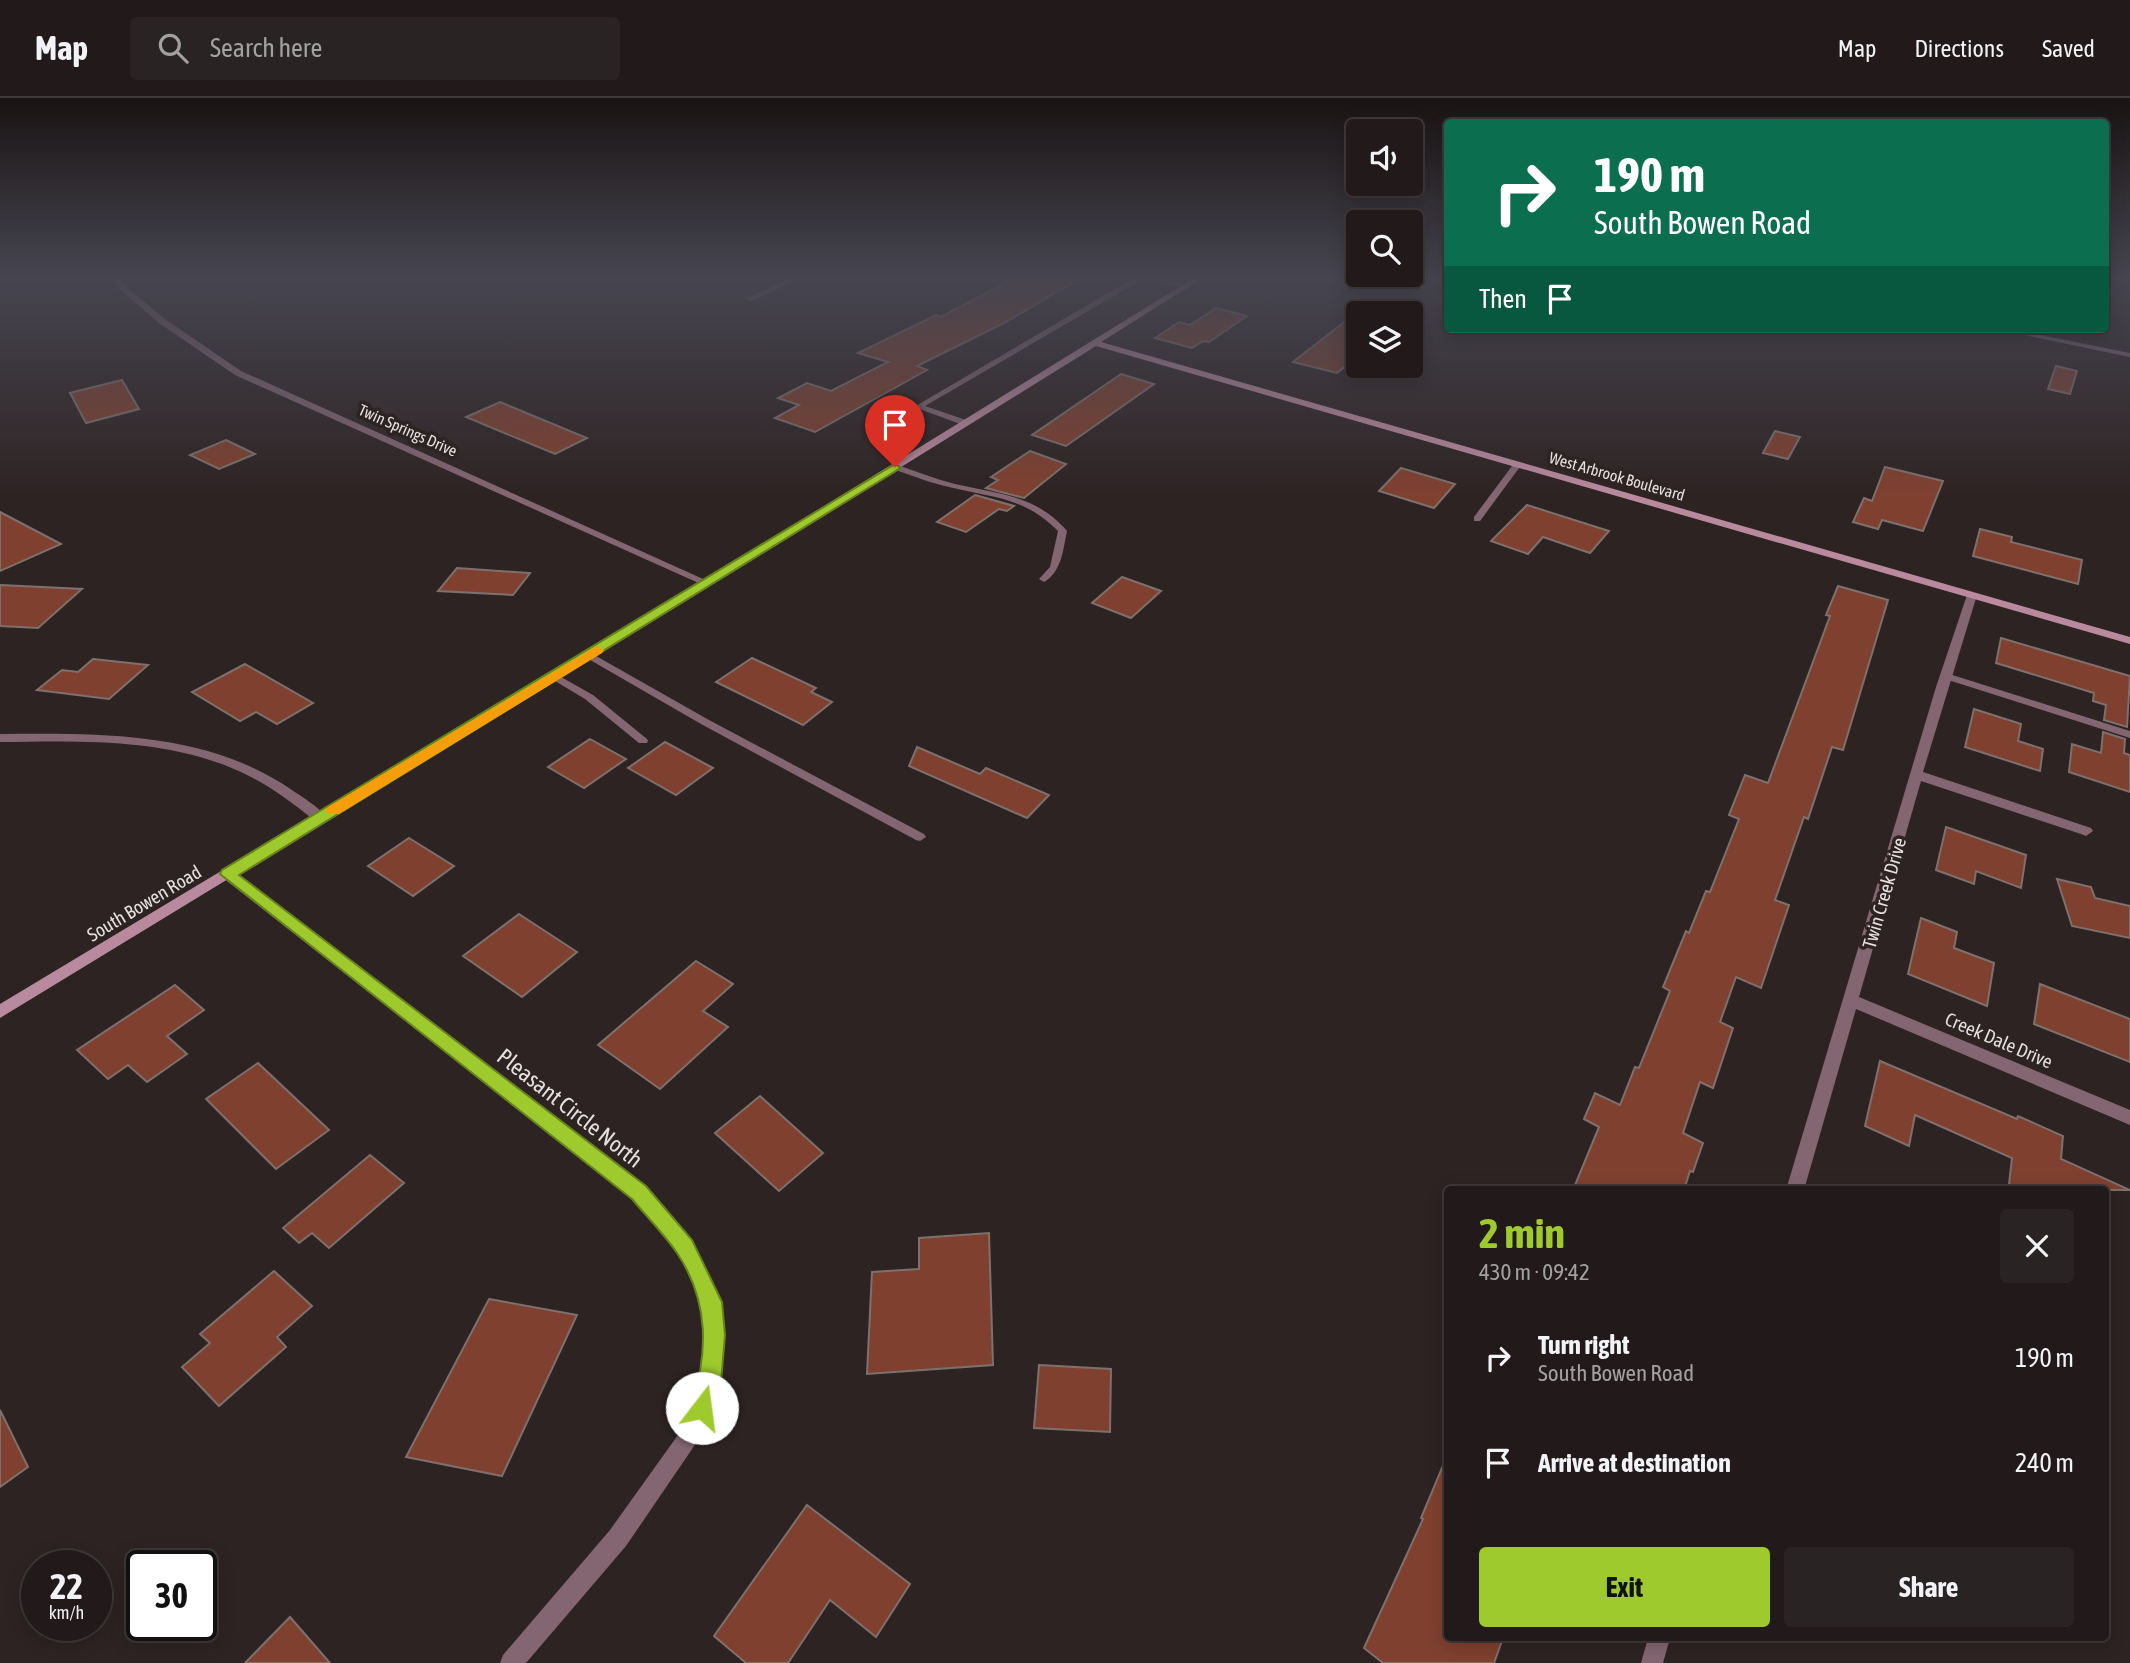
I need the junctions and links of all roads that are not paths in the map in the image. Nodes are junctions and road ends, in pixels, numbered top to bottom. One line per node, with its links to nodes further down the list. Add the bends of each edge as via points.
1 (203, 349): 12 (street, Twin Springs Drive, via 238,373)
2 (1018, 349): 7 (street, via 918,407)
3 (1084, 349): 7 (main road, South Bowen Road)
4 (1119, 349): 8 (main road, West Arbrook Boulevard)
5 (2100, 349): 6 (street)
6 (2130, 355)
7 (966, 423): 9 (main road, South Bowen Road)
8 (1518, 464): 10 (lane); 13 (main road, West Arbrook Boulevard)
9 (895, 467): 11 (lane, via 948,485 1005,495 1048,514 1063,531 1054,568); 12 (main road, South Bowen Road)
10 (1477, 519)
11 (1044, 579)
12 (707, 583): 15 (main road, South Bowen Road)
13 (1972, 596): 14 (main road, West Arbrook Boulevard); 17 (street, Twin Creek Drive)
14 (2130, 641)
15 (589, 655): 16 (main road, South Bowen Road); 24 (lane)
16 (554, 676): 20 (lane, via 589,697); 22 (main road, South Bowen Road)
17 (1946, 676): 18 (lane); 21 (street, Twin Creek Drive)
18 (2130, 735)
19 (0, 738): 22 (street, via 86,737 191,751 242,768 287,791)
20 (643, 741)
21 (1918, 775): 23 (street); 26 (street, Twin Creek Drive)
22 (320, 818): 25 (main road, South Bowen Road)
23 (2086, 831)
24 (919, 837)
25 (228, 874): 27 (main road, South Bowen Road); 31 (street, Pleasant Circle North, via 639,1193 685,1247 712,1302 710,1382 696,1426 618,1538)
26 (1853, 1001): 28 (street, Creek Dale Drive); 29 (street, Twin Creek Drive)
27 (0, 1012)
28 (2130, 1118)
29 (1796, 1186)
30 (1658, 1641): 32 (street)
31 (511, 1663)
32 (1651, 1663)

